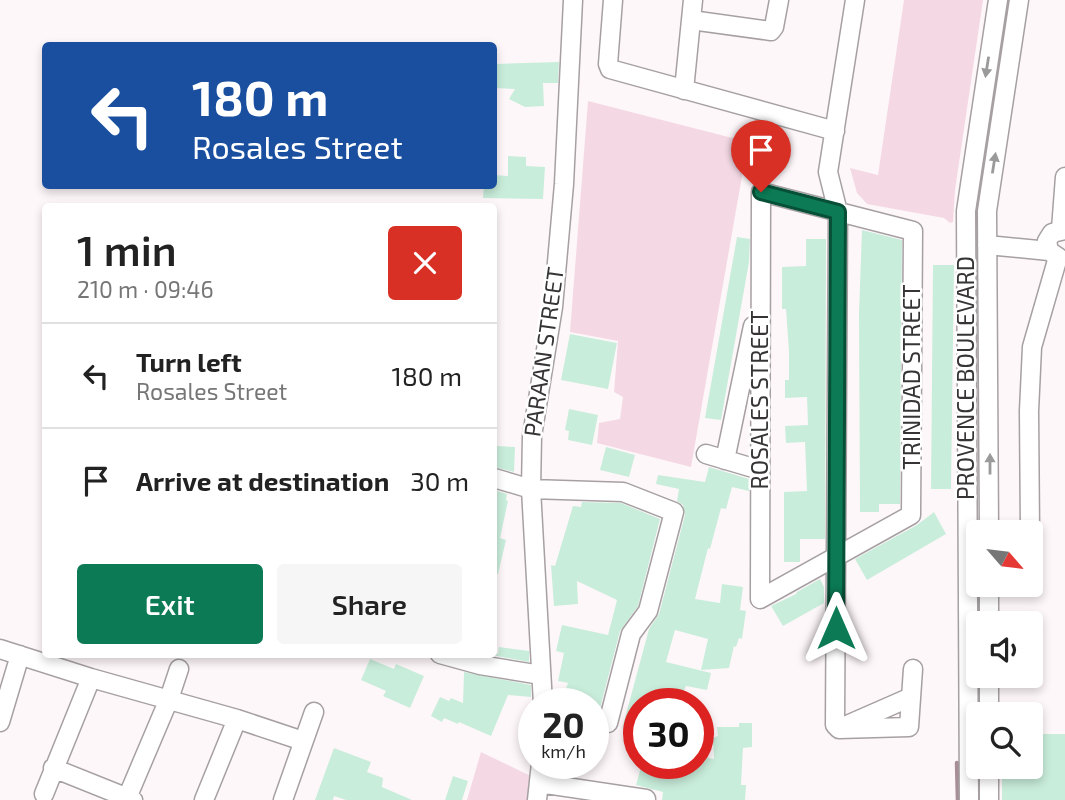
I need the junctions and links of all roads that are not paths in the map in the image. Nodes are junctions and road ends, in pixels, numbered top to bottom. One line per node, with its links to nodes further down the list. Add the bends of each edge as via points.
1 (573, 0): 23 (street, PARAAN STREET, via 564,184 553,307 532,436)
2 (613, 0): 9 (street, via 610,69)
3 (693, 0): 8 (street)
4 (779, 0): 8 (street, via 771,31)
5 (855, 0): 10 (street)
6 (998, 0): 12 (street, PROVENCE BOULEVARD, one-way to 12)
7 (1018, 0): 13 (street, PROVENCE BOULEVARD, one-way to 7)
8 (691, 20): 9 (street)
9 (684, 90): 10 (street)
10 (835, 131): 14 (street, via 828,172)
11 (1065, 177): 15 (street)
12 (965, 211): 13 (street); 52 (street, PROVENCE BOULEVARD)
13 (987, 211): 16 (street, PROVENCE BOULEVARD)
14 (838, 212): 18 (street, ROSALES STREET, via 755,191); 26 (street); 26 (street, TRINIDAD STREET, via 921,233 911,515)
15 (1063, 230): 17 (street, via 1048,236 1047,246)
16 (987, 245): 17 (street); 24 (street, PROVENCE BOULEVARD, one-way to 16)
17 (1057, 255): 25 (street, via 1032,347)
18 (761, 288): 20 (street); 21 (street, ROSALES STREET)
19 (706, 454): 20 (street)
20 (725, 460): 21 (street)
21 (760, 470): 26 (street, ROSALES STREET, via 754,600)
22 (497, 479): 23 (street)
23 (531, 489): 32 (street, PARAAN STREET); 39 (street, via 623,492 674,512 648,611 631,634)
24 (989, 520)
25 (1030, 520)
26 (836, 555): 41 (street, via 835,725)
27 (0, 649): 28 (street)
28 (20, 655): 33 (street); 40 (street)
29 (455, 658): 32 (street)
30 (179, 669): 36 (street)
31 (913, 669): 35 (street)
32 (541, 675): 34 (street, PARAAN STREET)
33 (91, 678): 36 (street); 43 (street)
34 (542, 688)
35 (911, 697): 41 (street); 41 (street, via 909,727)
36 (169, 699): 38 (street); 48 (street)
37 (314, 712): 42 (street)
38 (237, 719): 42 (street); 50 (street)
39 (609, 719)
40 (0, 722)
41 (839, 729)
42 (303, 741): 51 (street)
43 (53, 768): 46 (street); 48 (street)
44 (989, 779): 53 (street)
45 (538, 792): 47 (street)
46 (44, 794)
47 (583, 794): 49 (street)
48 (130, 799)
49 (646, 799)
50 (204, 800)
51 (283, 800)
52 (969, 800)
53 (989, 800)

